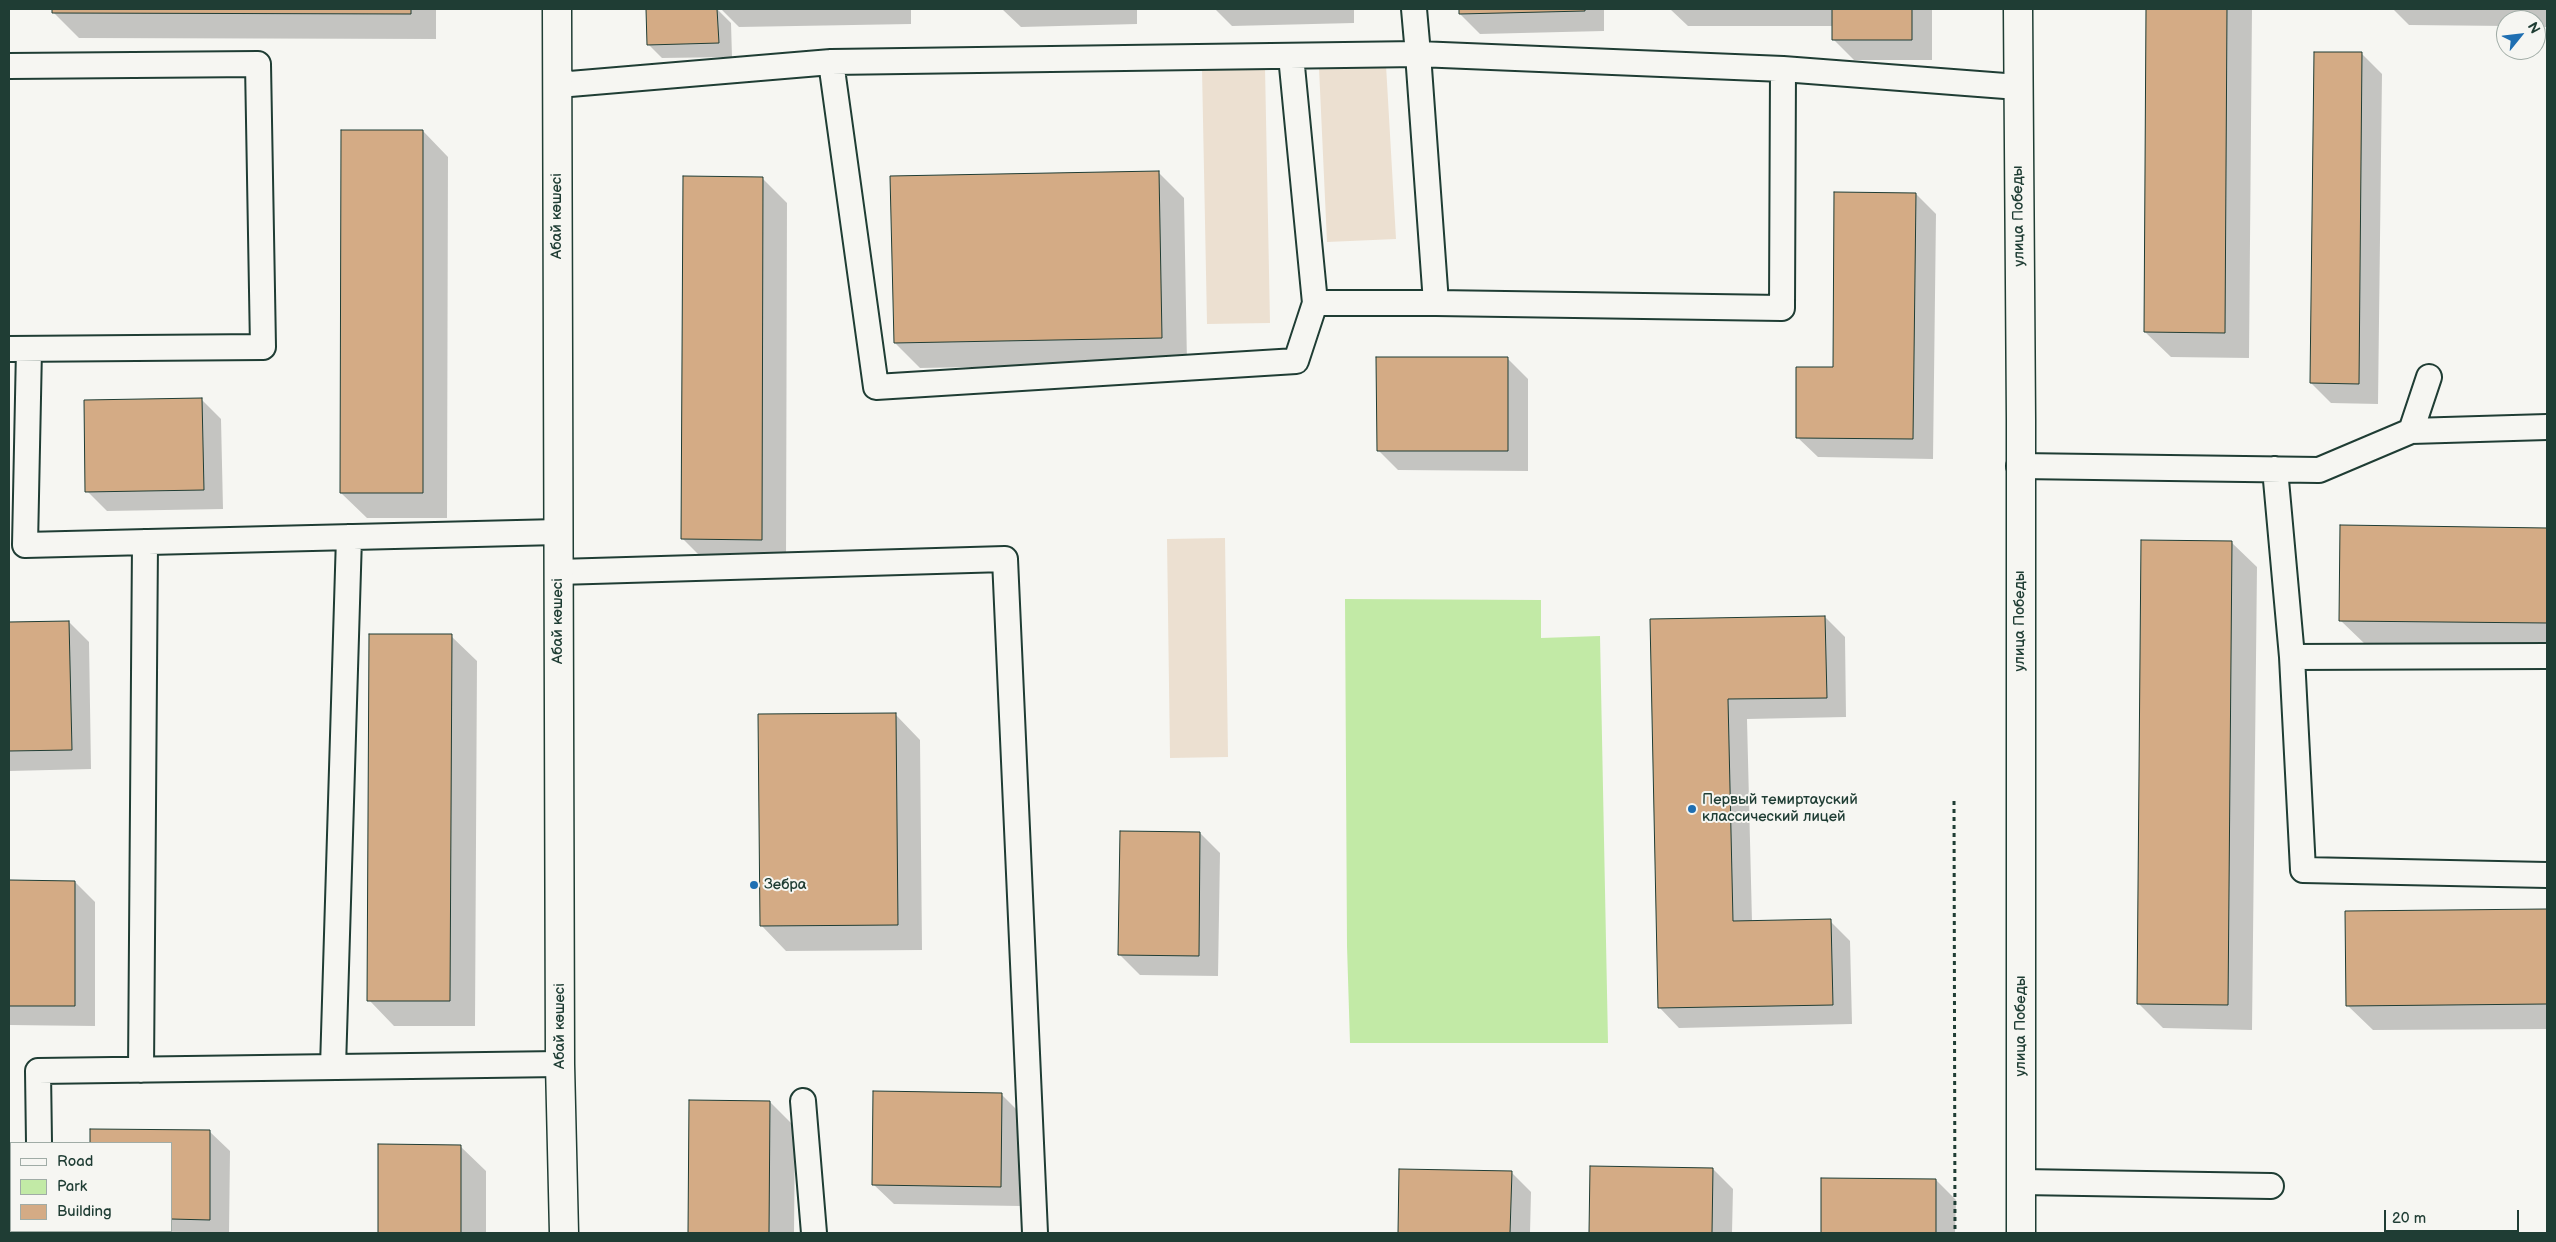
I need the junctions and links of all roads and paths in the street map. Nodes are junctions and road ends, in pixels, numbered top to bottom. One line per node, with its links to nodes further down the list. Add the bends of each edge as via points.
1 (557, 9): 9 (street, Абай көшесі)
2 (1414, 9): 4 (lane)
3 (2018, 9): 10 (street, улица Победы)
4 (1418, 54): 5 (lane); 8 (lane); 12 (lane)
5 (1291, 56): 6 (lane); 11 (lane)
6 (831, 62): 9 (lane, via 570,84); 11 (lane, via 876,387 1296,361)
7 (9, 66): 13 (lane, via 258,64 263,347)
8 (1784, 69): 10 (lane); 12 (lane, via 1782,308)
9 (557, 79): 19 (street, Абай көшесі)
10 (2018, 87): 17 (street, улица Победы)
11 (1315, 303): 12 (lane)
12 (1436, 303)
13 (19, 349): 21 (lane, via 25,545)
14 (2430, 377): 16 (lane)
15 (2547, 427): 16 (lane)
16 (2411, 430): 18 (lane, via 2319,470)
17 (2020, 466): 18 (lane); 32 (street, улица Победы)
18 (2275, 469): 24 (lane)
19 (558, 532): 20 (lane); 22 (street, Абай көшесі)
20 (349, 537): 21 (lane); 28 (lane)
21 (145, 542): 29 (lane)
22 (558, 572): 27 (street, Абай көшесі); 36 (lane, via 1005,559)
23 (2547, 656): 24 (lane)
24 (2292, 658): 26 (lane, via 2303,870)
25 (1954, 801): 37 (path)
26 (2547, 875)
27 (560, 1064): 28 (lane); 34 (street, Абай көшесі)
28 (334, 1067): 29 (lane)
29 (140, 1070): 31 (lane, via 38,1071)
30 (803, 1101): 35 (lane)
31 (39, 1142)
32 (2021, 1182): 33 (lane); 38 (street, улица Победы)
33 (2271, 1186)
34 (564, 1233)
35 (814, 1233)
36 (1035, 1233)
37 (1955, 1233)
38 (2021, 1233)

